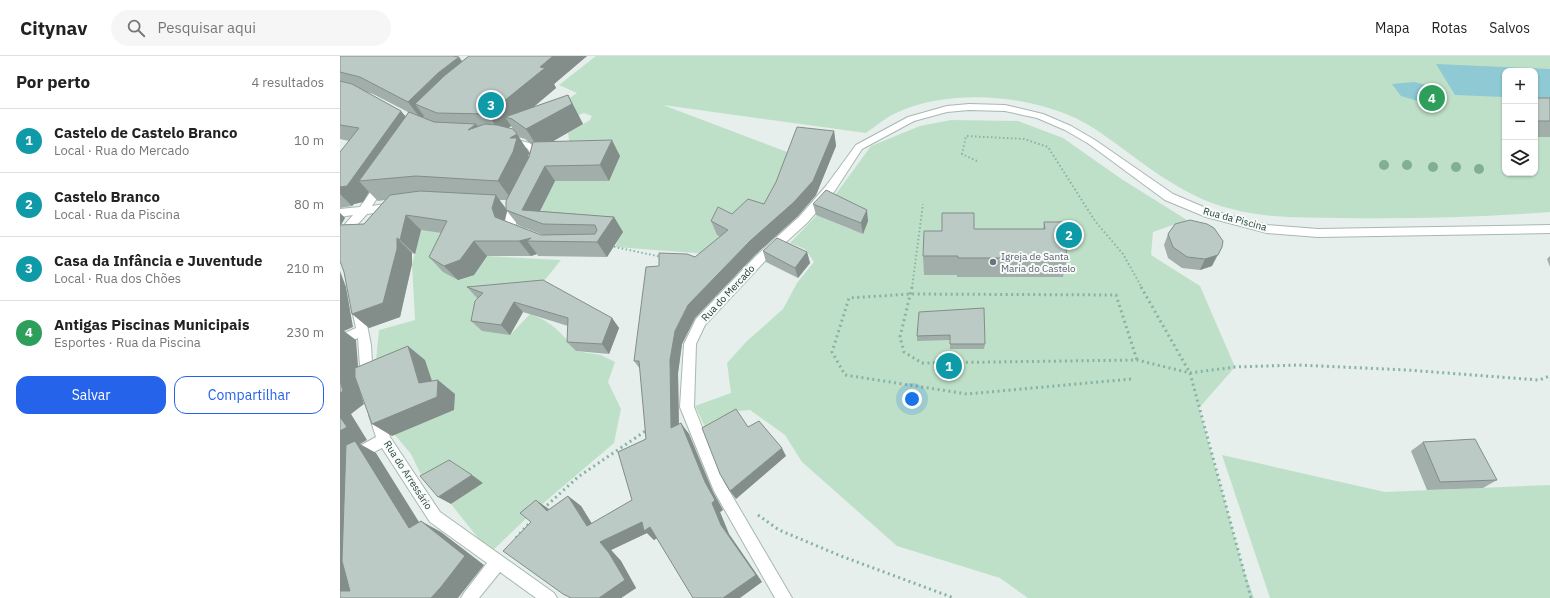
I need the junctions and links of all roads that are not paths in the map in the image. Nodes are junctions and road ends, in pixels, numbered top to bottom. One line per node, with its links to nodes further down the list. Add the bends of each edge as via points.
1 (881, 134): 11 (street, Rua da Piscina, via 911,119 947,109 1005,108 1040,116 1068,128 1169,197 1210,214 1267,229 1318,233); 24 (street, Rua do Mercado, via 859,147 830,190 808,215 760,258 700,322 690,344 687,407 719,486)
2 (497, 140): 3 (street, via 512,140 530,146 537,155)
3 (533, 172)
4 (388, 174): 9 (street)
5 (523, 193): 8 (street)
6 (501, 205): 8 (street)
7 (402, 206): 9 (street)
8 (516, 206): 12 (street, via 510,223 511,228)
9 (363, 211): 10 (street); 13 (street, via 341,236)
10 (340, 214)
11 (1550, 228)
12 (531, 236)
13 (340, 242)
14 (354, 292): 15 (street)
15 (362, 330): 16 (street); 17 (street)
16 (340, 341)
17 (367, 391)
18 (372, 405): 19 (street, Rua do Arressário)
19 (384, 440): 20 (street, via 359,453); 21 (street, Rua do Arressário, via 435,517)
20 (359, 469)
21 (499, 561): 22 (street); 23 (street, Rua do Arressário)
22 (469, 598)
23 (549, 598)
24 (784, 598)

